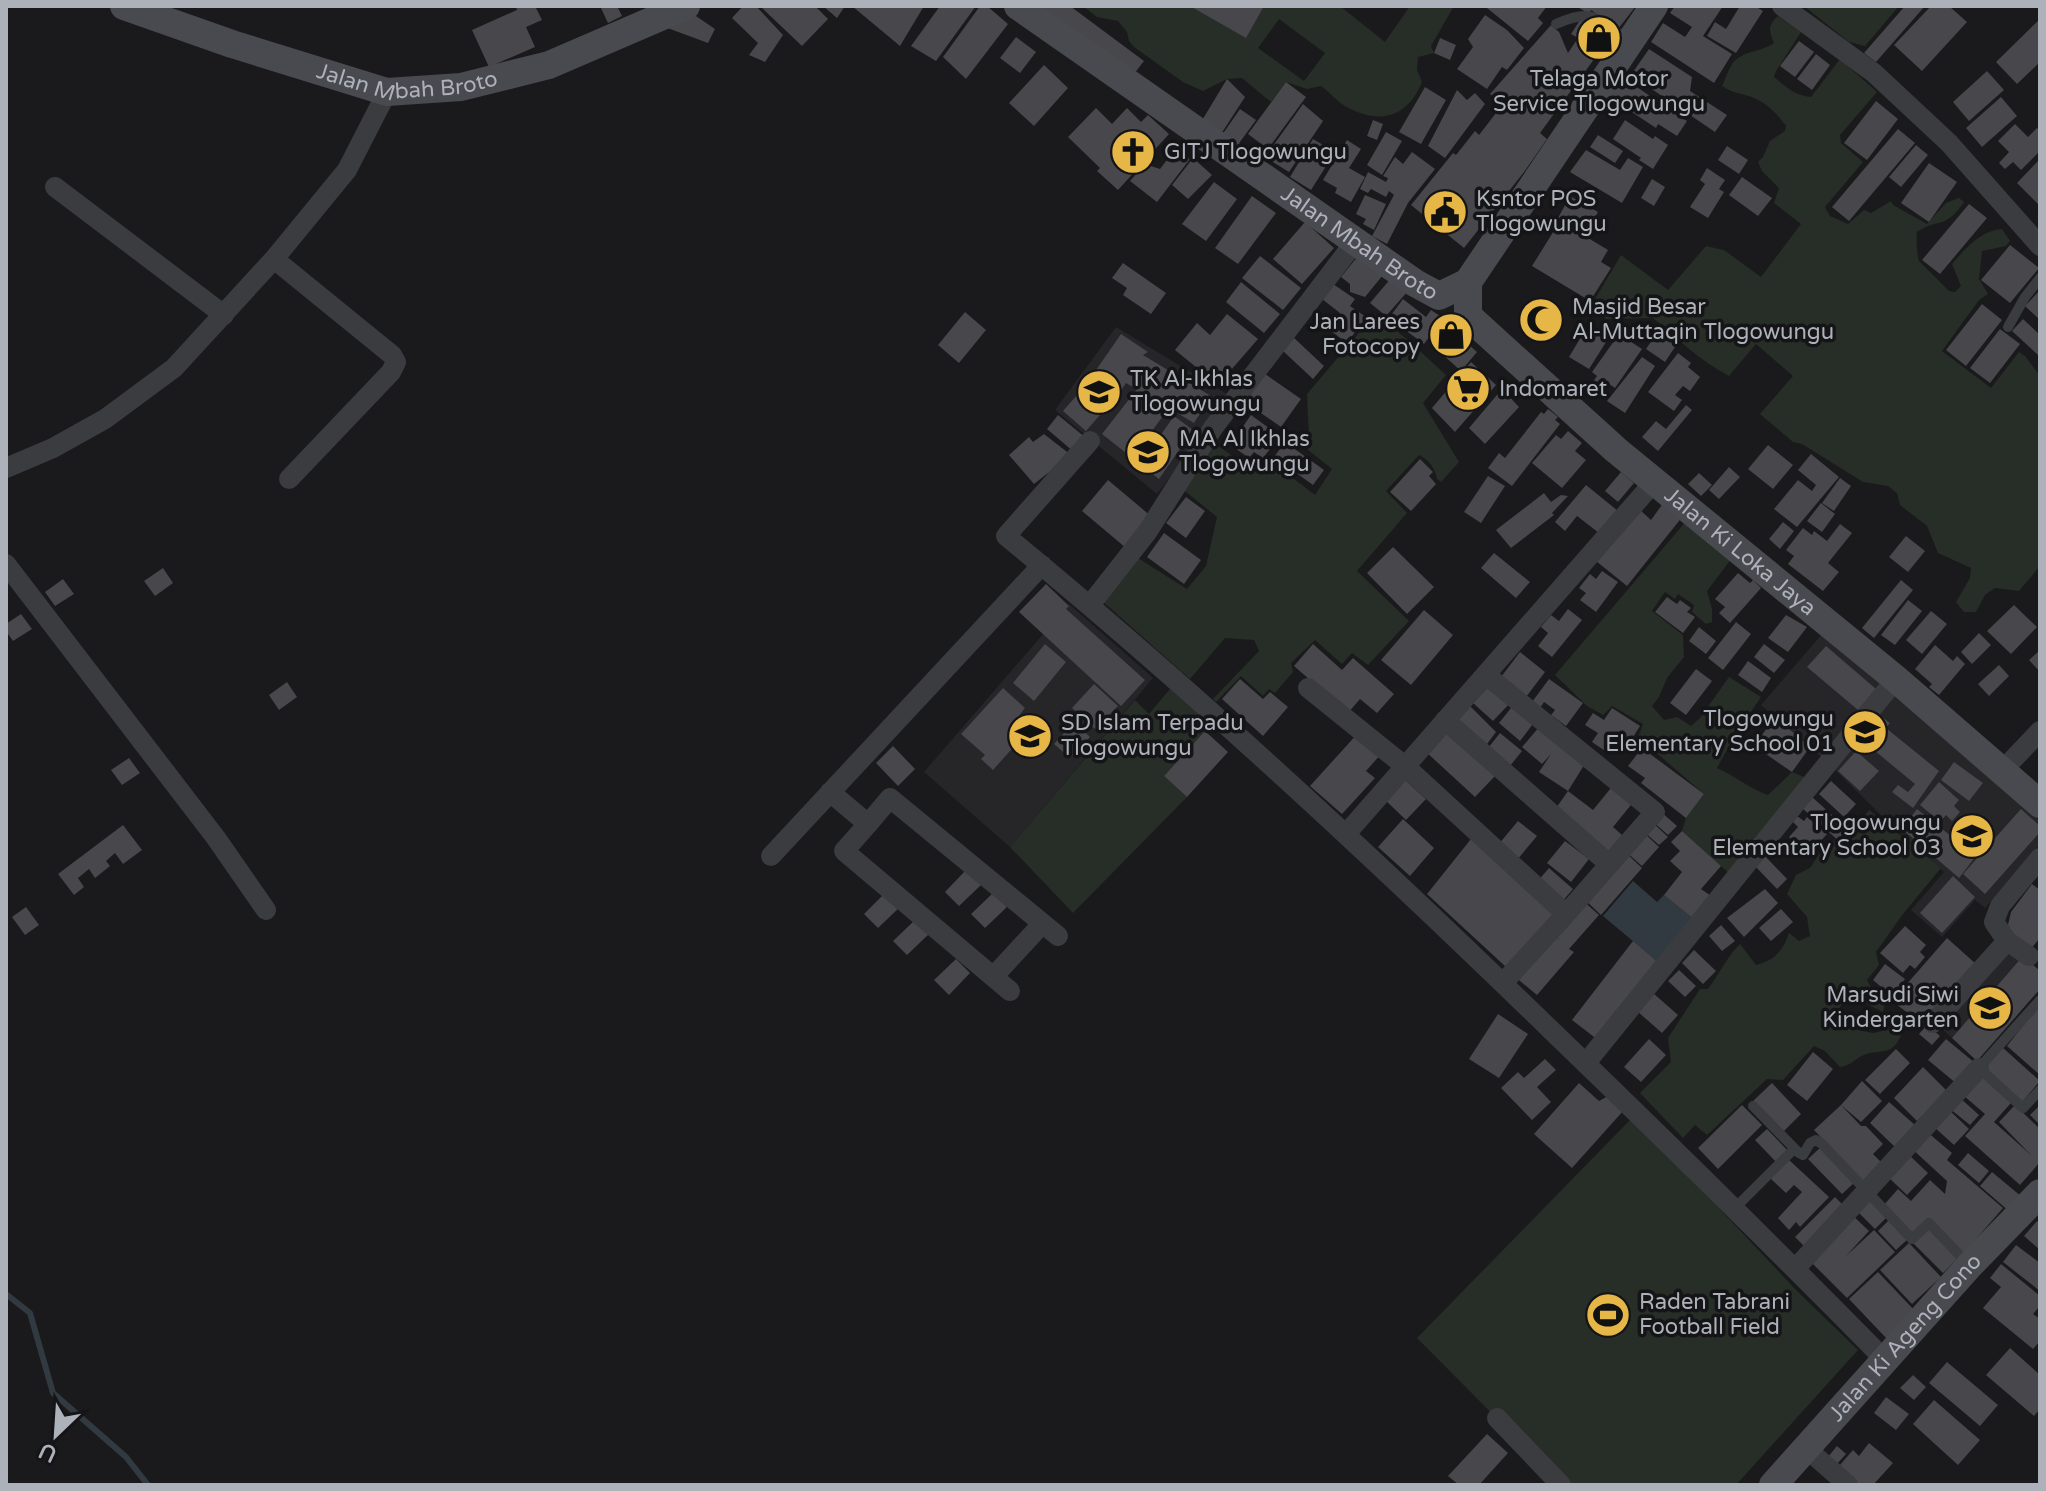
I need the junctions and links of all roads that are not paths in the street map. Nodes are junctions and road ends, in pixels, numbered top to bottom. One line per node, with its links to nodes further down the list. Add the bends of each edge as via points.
1 (124, 6): 8 (main road, Jalan Mbah Broto)
2 (686, 6): 8 (main road, Jalan Mbah Broto, via 549,65 461,87)
3 (1018, 6): 10 (main road, Jalan Mbah Broto)
4 (1654, 6): 7 (main road)
5 (1782, 6): 11 (street, via 1896,93 1949,143)
6 (1556, 24): 7 (lane, via 1591,16)
7 (1630, 42): 14 (main road)
8 (387, 92): 12 (street, via 347,170)
9 (55, 187): 16 (street)
10 (1354, 243): 15 (main road, Jalan Mbah Broto); 25 (street, via 1213,428 1148,531)
11 (2040, 246)
12 (274, 259): 16 (street); 21 (street, via 396,362)
13 (2040, 278): 18 (lane)
14 (1468, 282): 15 (main road, Jalan Mbah Broto); 17 (main road)
15 (1439, 296): 17 (main road, Jalan Ki Loka Jaya)
16 (224, 315): 20 (street, via 174,368 129,403 53,448)
17 (1468, 316): 22 (main road, Jalan Ki Loka Jaya)
18 (2008, 327)
19 (1090, 441): 24 (street, via 1006,536)
20 (6, 468)
21 (289, 479)
22 (1654, 482): 26 (street); 27 (main road, Jalan Ki Loka Jaya)
23 (6, 564): 40 (street)
24 (1042, 565): 25 (street); 33 (street)
25 (1090, 605): 36 (street)
26 (1486, 675): 29 (street); 39 (street, via 1655,812)
27 (1896, 679): 32 (main road, Jalan Ki Loka Jaya); 49 (street)
28 (1308, 688): 31 (street)
29 (1445, 720): 31 (street); 39 (street)
30 (2040, 731): 32 (street)
31 (1406, 767): 36 (street); 41 (street)
32 (2001, 772): 34 (main road, Jalan Ki Loka Jaya)
33 (830, 792): 35 (street); 37 (street)
34 (2040, 804)
35 (868, 824): 44 (street, via 844,851); 44 (street, via 890,798 1050,930)
36 (1346, 834): 45 (street)
37 (771, 856)
38 (2040, 858): 42 (street, via 2000,906 1994,922)
39 (1609, 864): 41 (street)
40 (266, 910)
41 (1566, 914): 45 (street)
42 (2007, 941): 43 (street); 48 (street)
43 (2035, 961)
44 (993, 977): 46 (street)
45 (1503, 983): 49 (street)
46 (1010, 991)
47 (2040, 1000): 50 (lane)
48 (1933, 1023)
49 (1586, 1063): 56 (street)
50 (1979, 1068): 51 (lane, via 2023,1108); 54 (street)
51 (2040, 1090)
52 (1753, 1106): 53 (lane)
53 (1794, 1149): 54 (lane, via 1803,1155 1816,1140); 56 (lane)
54 (1867, 1192): 57 (lane, via 1912,1239 1929,1223); 58 (street)
55 (2040, 1193): 57 (main road, Jalan Ki Ageng Cono)
56 (1734, 1209): 58 (street)
57 (1970, 1265): 59 (main road, Jalan Ki Ageng Cono)
58 (1796, 1268): 59 (street)
59 (1885, 1360): 61 (main road, Jalan Ki Ageng Cono)
60 (1497, 1418): 62 (street)
61 (1807, 1449): 63 (main road, Jalan Ki Ageng Cono); 64 (street)
62 (1561, 1485)
63 (1773, 1485)
64 (1848, 1485)

